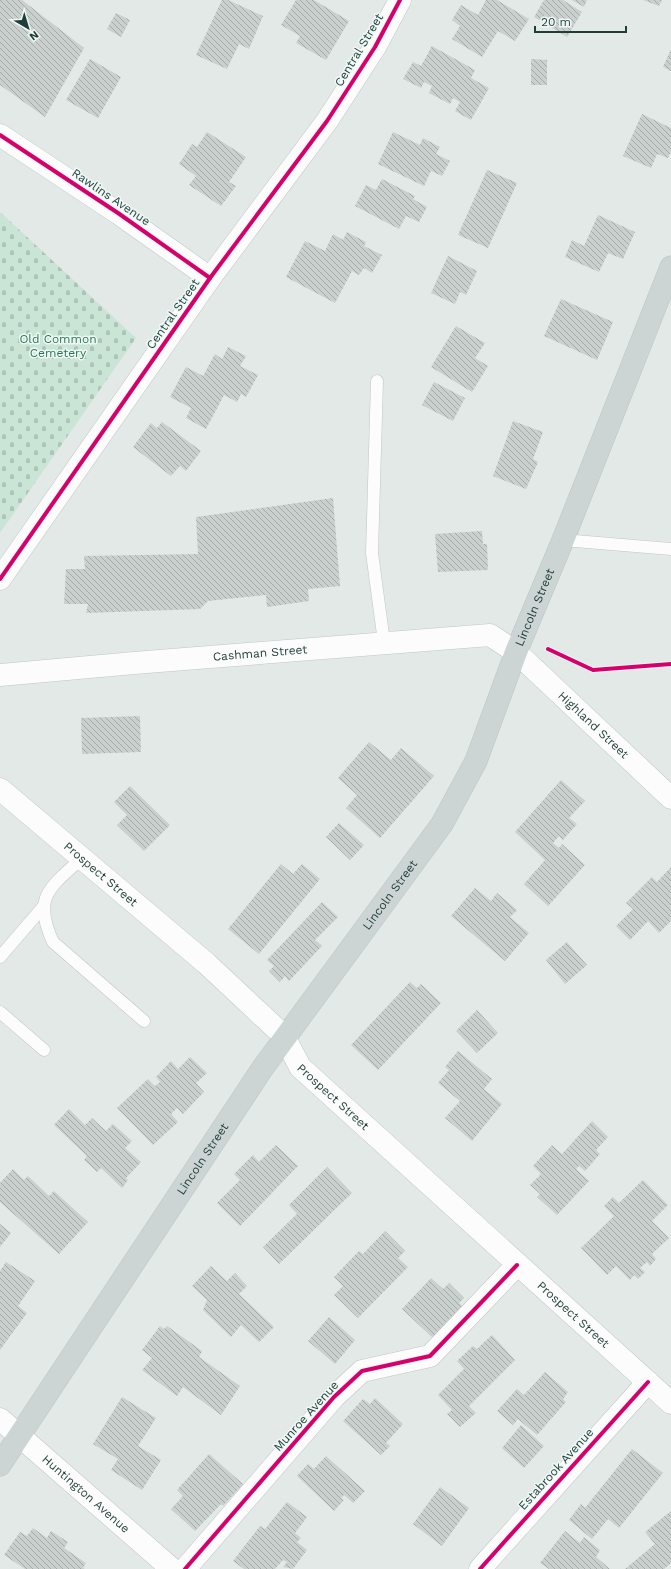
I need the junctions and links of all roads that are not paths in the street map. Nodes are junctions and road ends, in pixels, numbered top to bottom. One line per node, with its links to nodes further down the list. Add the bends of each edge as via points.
1 (400, 0): 4 (street, Central Street, via 375,47 327,120)
2 (0, 135): 4 (street, Rawlins Avenue)
3 (671, 267): 6 (main road, Lincoln Street)
4 (210, 278): 8 (street, Central Street)
5 (378, 381): 9 (lane, via 372,553)
6 (563, 540): 7 (lane); 10 (main road, Lincoln Street)
7 (671, 549)
8 (0, 579)
9 (384, 642): 10 (street, Cashman Street, via 490,635); 11 (street, Cashman Street)
10 (516, 652): 13 (street, Highland Street); 19 (main road, Lincoln Street, via 476,761 442,824)
11 (0, 675)
12 (0, 789): 14 (street, Prospect Street)
13 (671, 798)
14 (82, 858): 15 (lane, via 50,889); 19 (street, Prospect Street, via 208,964)
15 (43, 907): 16 (lane); 18 (lane, via 45,924 53,942)
16 (0, 957)
17 (0, 1012): 20 (lane)
18 (144, 1021)
19 (284, 1036): 21 (street, Prospect Street, via 300,1067); 25 (main road, Lincoln Street)
20 (44, 1050)
21 (517, 1264): 22 (street, Prospect Street); 28 (street, Munroe Avenue, via 430,1356 362,1371 356,1376 334,1397)
22 (648, 1382): 23 (street, Prospect Street); 29 (street, Estabrook Avenue)
23 (671, 1403)
24 (0, 1419): 25 (street, Huntington Avenue)
25 (20, 1436): 26 (main road, Lincoln Street); 27 (street, Huntington Avenue)
26 (0, 1465)
27 (172, 1569)
28 (185, 1569)
29 (480, 1569)

